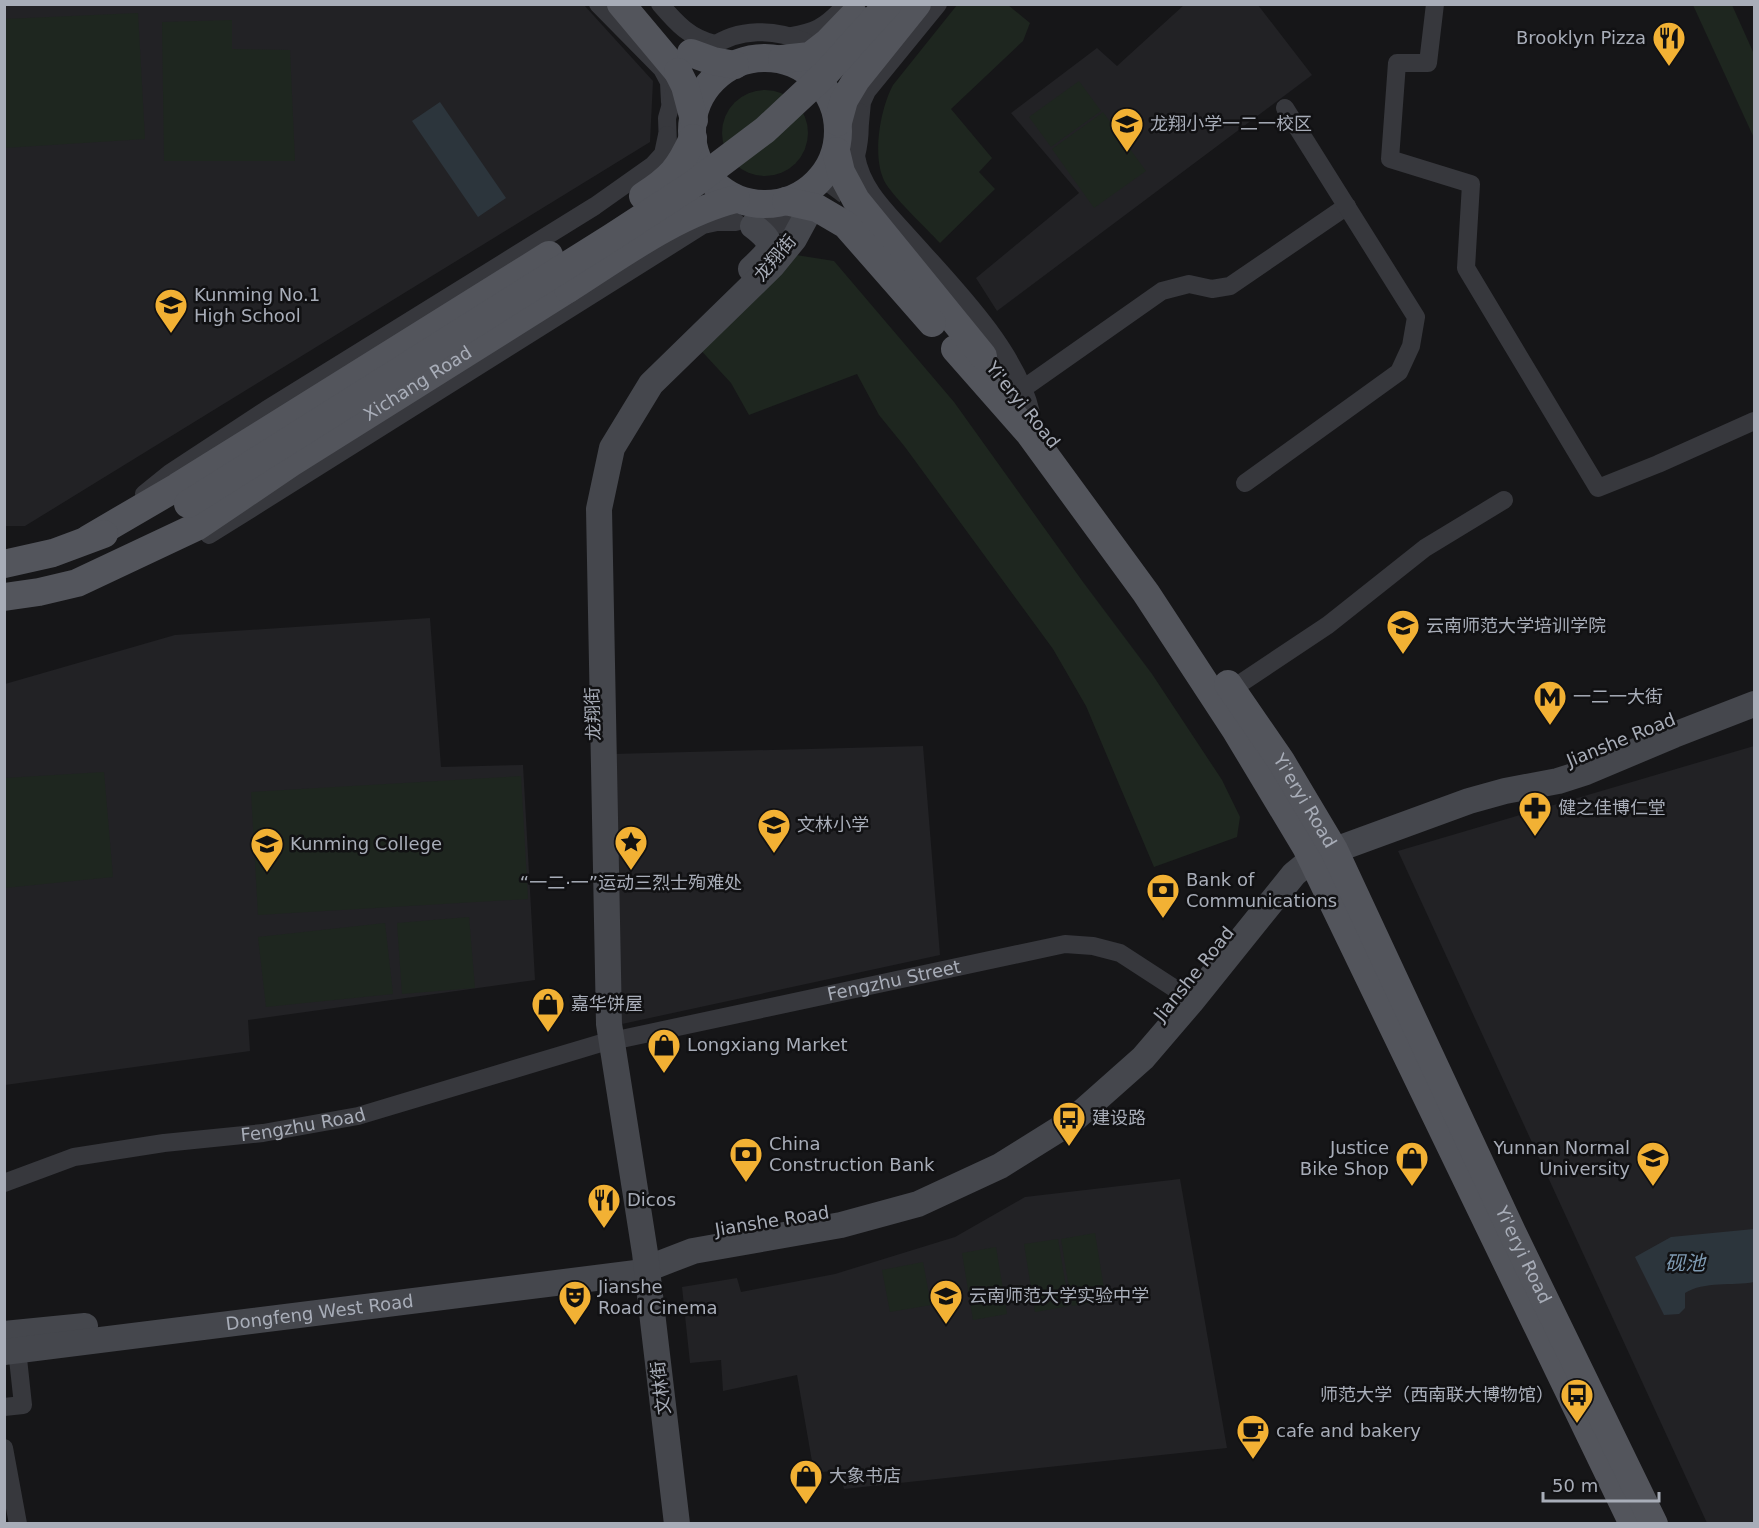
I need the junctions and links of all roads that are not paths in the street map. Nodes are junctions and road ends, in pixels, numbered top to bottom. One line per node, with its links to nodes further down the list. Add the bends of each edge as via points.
1 (598, 4): 13 (street, via 662,69 669,82)
2 (621, 4): 13 (main road)
3 (642, 4): 13 (main road)
4 (660, 4): 13 (street, via 679,27 705,42)
5 (846, 4): 11 (street, via 828,24)
6 (864, 4): 11 (main road, bridge, via 810,56)
7 (888, 4): 26 (main road, Xichang Road, bridge, via 826,73 765,130 692,185)
8 (917, 4): 16 (main road, bridge, via 844,100)
9 (938, 4): 16 (street, via 867,91)
10 (1435, 4): 23 (street, via 1428,63 1397,63 1390,159 1471,184 1466,268 1598,488)
11 (793, 46): 12 (main road); 13 (street, via 774,32 741,34); 16 (main road, bridge, via 807,71)
12 (735, 65): 13 (main road, bridge, via 713,62); 17 (main road, Xichang Road, bridge, via 715,76 704,89)
13 (690, 67): 17 (main road, bridge)
14 (854, 95): 16 (street)
15 (1286, 108): 19 (street)
16 (849, 122): 18 (main road)
17 (681, 136): 21 (main road, bridge); 27 (street, via 653,165 595,206 170,473); 27 (main road, Xichang Road, bridge, via 677,169 664,183)
18 (847, 160): 20 (main road, bridge, via 798,197); 22 (street, via 881,206 983,322 1005,354); 22 (main road, Yi'eryi Road, bridge, via 841,172 856,200 983,356)
19 (1347, 206): 22 (street, via 1230,286 1212,289 1189,284 1162,291); 24 (street, via 1416,317 1411,346 1399,372)
20 (801, 210): 21 (main road, via 767,205); 34 (main road, Yi'eryi Road, bridge, via 817,208 846,225 1029,433 1146,593 1235,729); 36 (street, 龙翔街, via 794,239 772,266 651,384 612,448 598,509 609,1024)
21 (736, 216): 29 (street, via 703,225 204,538); 29 (main road, Xichang Road, bridge, via 715,204 688,216 291,463 198,526); 36 (street, 龙翔街, via 766,236 768,253 642,377 599,447 587,511)
22 (1028, 400): 31 (main road, Yi'eryi Road)
23 (1755, 421)
24 (1245, 483)
25 (1504, 500): 31 (street, via 1425,548 1328,625)
26 (188, 504): 27 (main road, Xichang Road); 29 (main road, Xichang Road)
27 (88, 539): 28 (main road, Xichang Road, via 52,553)
28 (4, 564)
29 (99, 572): 30 (main road, Xichang Road, via 77,583)
30 (4, 597)
31 (1232, 689): 34 (main road, Yi'eryi Road, via 1281,761)
32 (1755, 689): 34 (street, Jianshe Road, via 1581,758 1430,799)
33 (1755, 704): 34 (street, Jianshe Road, via 1586,772 1469,801)
34 (1320, 848): 35 (street, Jianshe Road, via 1283,863); 38 (street, Jianshe Road, via 1294,874 1143,1058 1072,1121 1000,1166 918,1204 841,1226); 45 (main road, Yi'eryi Road, via 1479,1208); 46 (main road, Yi'eryi Road)
35 (1180, 992): 36 (street, Fengzhu Street, via 1120,953 1065,944); 38 (street, Jianshe Road, via 1133,1047 1063,1108 993,1152 913,1190 838,1211 690,1235)
36 (605, 1043): 37 (street, Fengzhu Road, via 358,1116 263,1133 74,1157); 38 (street, 龙翔街)
37 (4, 1183)
38 (640, 1263): 39 (street, Dongfeng West Road); 43 (street, 文林街); 44 (street, 文林街)
39 (10, 1343): 40 (street, via 23,1406)
40 (4, 1407)
41 (4, 1448): 42 (street)
42 (18, 1524)
43 (665, 1524)
44 (677, 1524)
45 (1633, 1524)
46 (1654, 1524)

